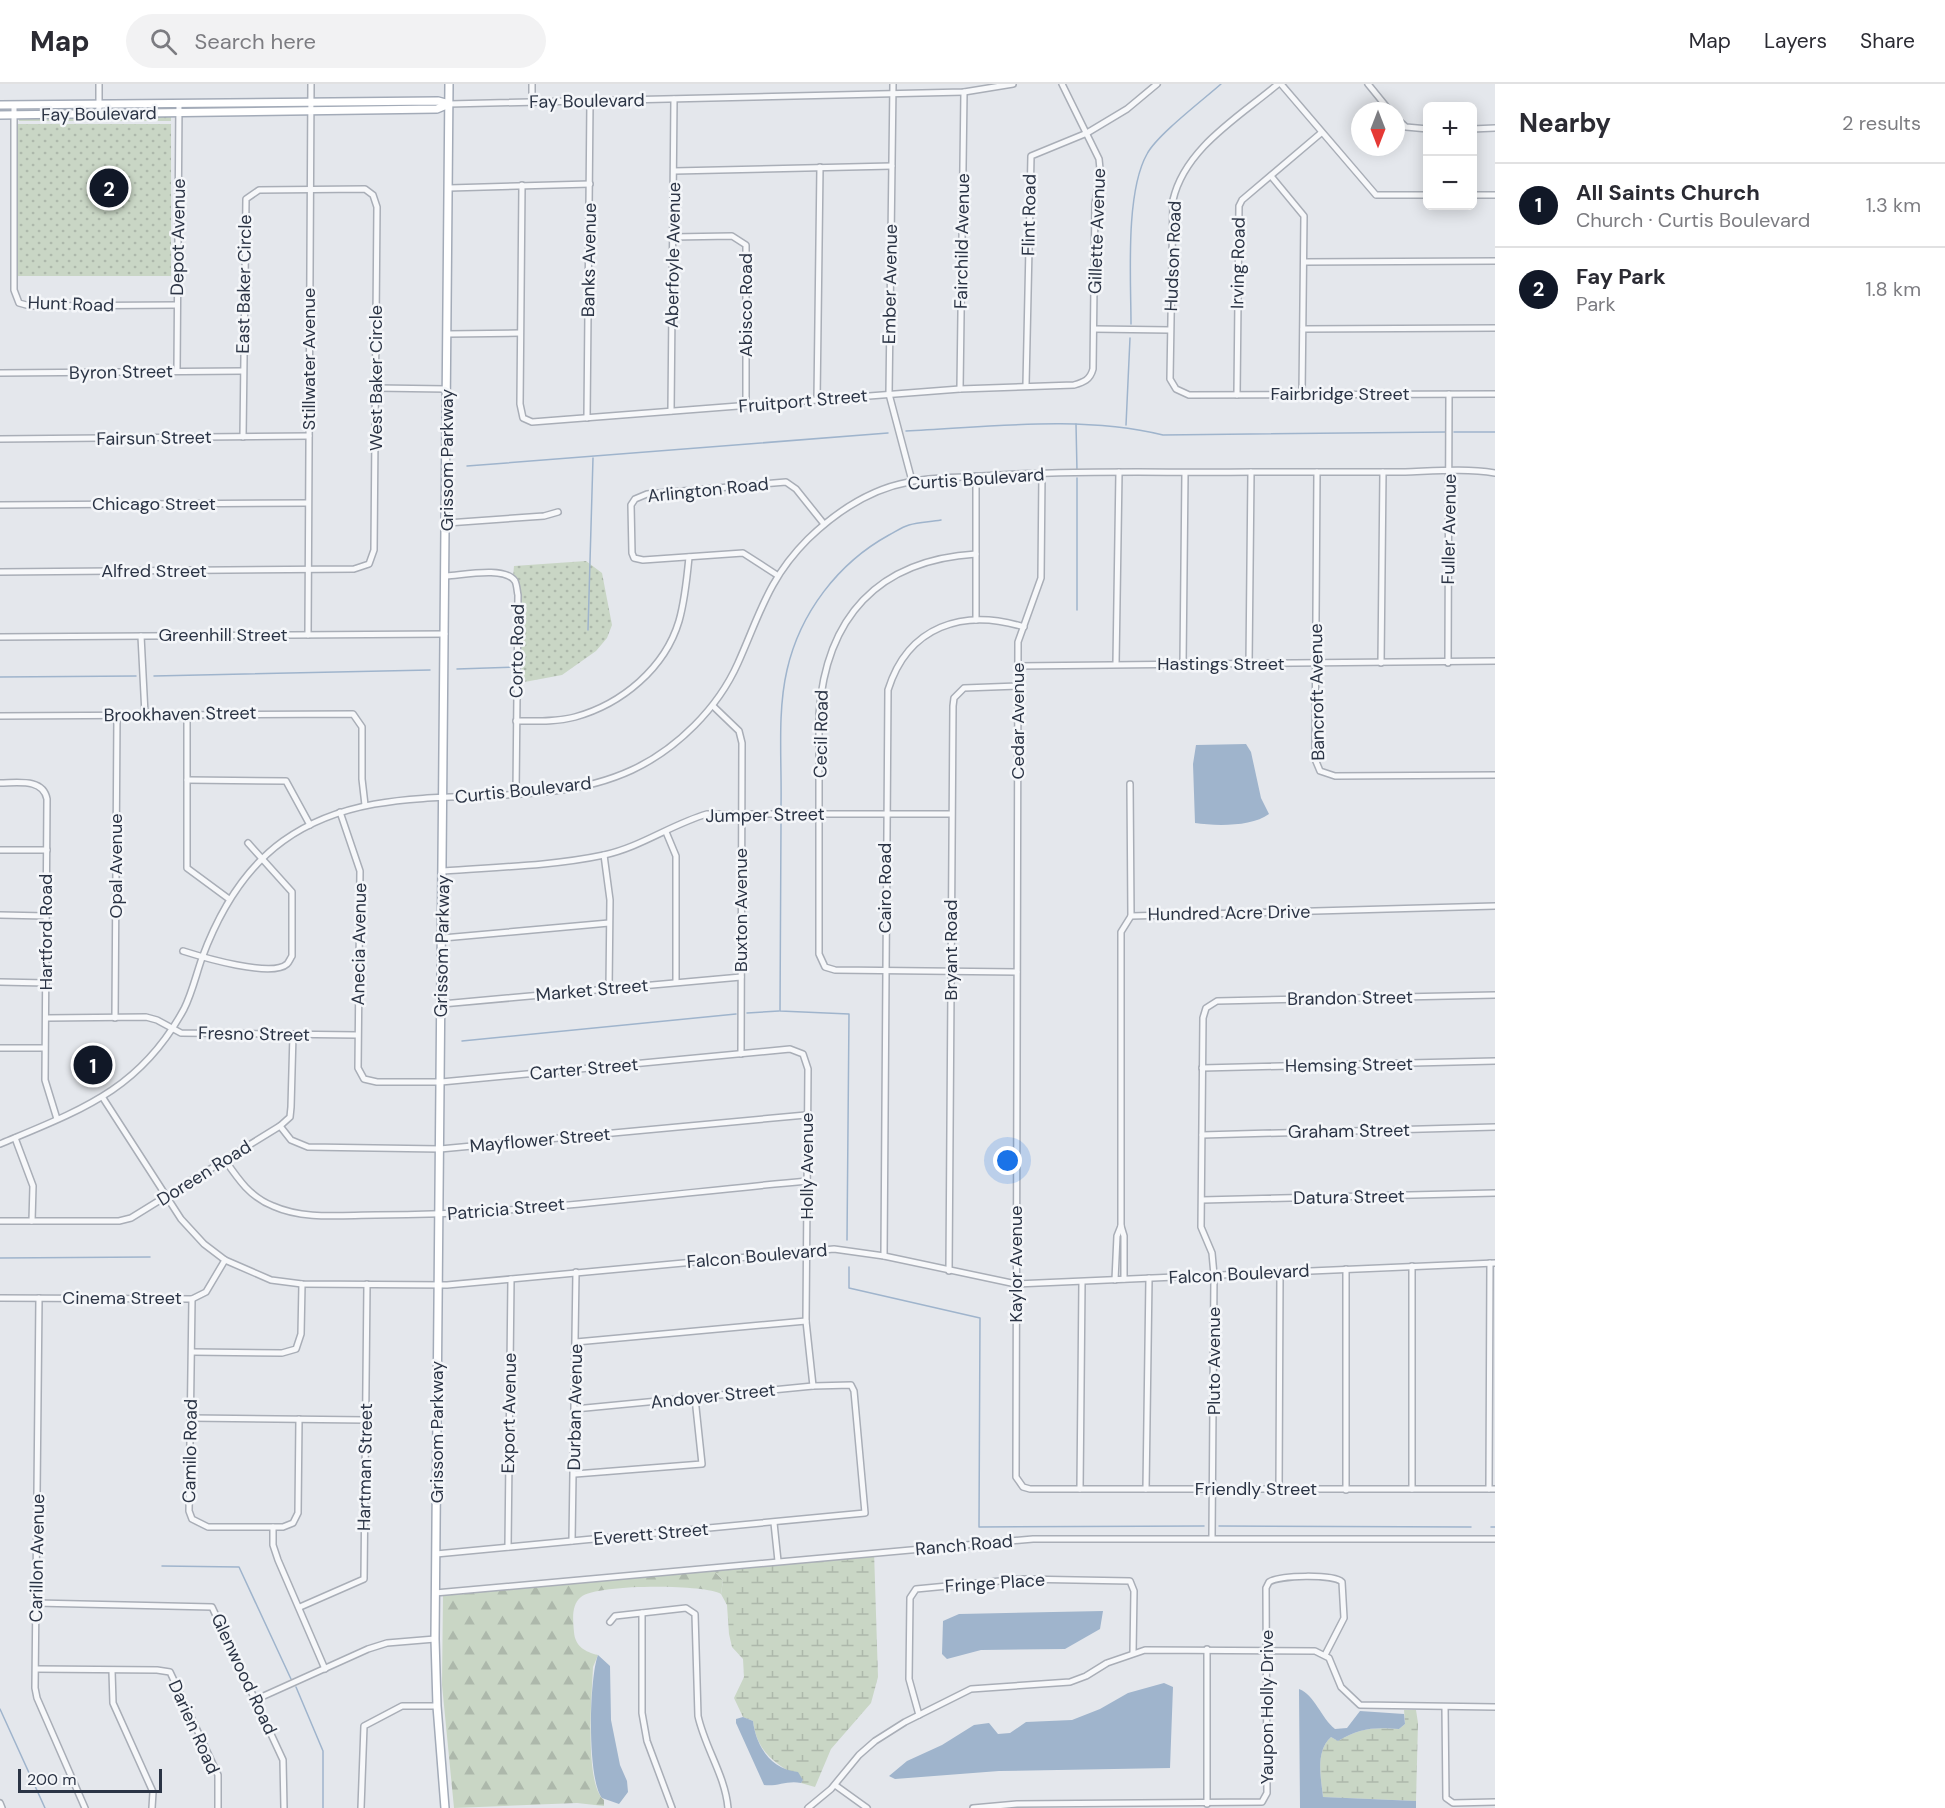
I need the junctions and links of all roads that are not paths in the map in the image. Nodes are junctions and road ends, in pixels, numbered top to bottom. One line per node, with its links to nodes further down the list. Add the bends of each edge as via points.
1 (99, 84): 19 (street)
2 (311, 84): 14 (street, Stillwater Avenue)
3 (449, 84): 20 (main road, Grissom Parkway)
4 (532, 84): 18 (street)
5 (894, 84): 12 (street, Ember Avenue)
6 (1012, 84): 11 (street, Fay Boulevard)
7 (1062, 84): 32 (street, Gillette Avenue)
8 (1157, 84): 32 (street, Flint Road, via 1127,109)
9 (1280, 84): 33 (street); 52 (street, Hudson Road, via 1196,153 1177,183 1173,200)
10 (1372, 85): 16 (street)
11 (964, 92): 12 (street, Fay Boulevard); 62 (street, Fairchild Avenue)
12 (893, 93): 13 (street, Fay Boulevard); 34 (street, Ember Avenue)
13 (674, 99): 15 (street, Fay Boulevard); 36 (street, Aberfoyle Avenue)
14 (311, 102): 17 (main road, Fay Boulevard); 20 (main road, Fay Boulevard); 23 (street, Stillwater Avenue)
15 (590, 102): 18 (street, Fay Boulevard); 38 (street, Banks Avenue)
16 (1384, 102)
17 (179, 103): 19 (main road, Fay Boulevard); 24 (street, Depot Avenue)
18 (532, 103): 20 (street, Fay Boulevard)
19 (99, 104): 22 (main road, Fay Boulevard); 25 (street)
20 (449, 104): 23 (main road, Fay Boulevard, via 437,109); 40 (main road, Grissom Parkway)
21 (0, 105): 22 (main road, Fay Boulevard)
22 (14, 105): 27 (street, Hunt Road)
23 (311, 111): 24 (main road, Fay Boulevard); 41 (street, Stillwater Avenue)
24 (179, 113): 25 (main road, Fay Boulevard); 48 (street, Depot Avenue)
25 (99, 114): 27 (main road, Fay Boulevard)
26 (0, 115): 27 (main road, Fay Boulevard)
27 (14, 115): 48 (street, Hunt Road, via 14,290 19,303)
28 (1405, 126): 30 (street)
29 (1495, 128): 31 (street)
30 (1423, 129)
31 (1477, 129)
32 (1087, 133): 51 (street, Gillette Avenue, via 1101,170 1095,204); 59 (street, Flint Road, via 1031,156)
33 (1322, 133): 37 (street, Irving Road); 42 (street, via 1376,195)
34 (892, 166): 35 (street); 63 (street, Ember Avenue)
35 (820, 167): 36 (street); 69 (street)
36 (674, 171): 45 (street, Aberfoyle Avenue)
37 (1270, 176): 47 (street, via 1304,216); 68 (street, Irving Road, via 1239,206)
38 (590, 184): 39 (street); 72 (street, Banks Avenue)
39 (522, 185): 40 (street); 53 (street)
40 (449, 188): 54 (main road, Grissom Parkway)
41 (310, 190): 56 (street, East Baker Circle, via 259,190 246,199); 60 (street, West Baker Circle, via 365,189 376,200); 73 (street, Stillwater Avenue)
42 (1423, 195)
43 (1477, 195): 44 (street)
44 (1495, 195)
45 (673, 237): 70 (street, Abisco Road, via 732,236 746,245); 71 (street, Aberfoyle Avenue)
46 (1495, 261): 47 (street)
47 (1304, 262): 49 (street)
48 (177, 305): 55 (street, Depot Avenue)
49 (1303, 328): 50 (street); 65 (street)
50 (1495, 328)
51 (1094, 329): 52 (street); 58 (street, Gillette Avenue, via 1093,369)
52 (1170, 330): 64 (street, Hudson Road, via 1170,379)
53 (520, 333): 54 (street); 72 (street, Fruitport Street, via 523,418 532,422)
54 (448, 334): 61 (main road, Grissom Parkway)
55 (177, 371): 56 (street, Byron Street); 57 (street, Byron Street)
56 (243, 371): 74 (street, East Baker Circle)
57 (0, 373)
58 (1084, 382): 59 (street, Fruitport Street)
59 (1026, 385): 62 (street, Fruitport Street)
60 (376, 388): 61 (street); 93 (street, West Baker Circle, via 373,557 363,568)
61 (447, 389): 89 (main road, Grissom Parkway)
62 (960, 389): 63 (street, Fruitport Street)
63 (889, 394): 69 (street, Fruitport Street); 85 (street, Ember Avenue)
64 (1185, 394): 68 (street, Fairbridge Street)
65 (1302, 394): 66 (street, Fairbridge Street); 68 (street, Fairbridge Street)
66 (1449, 394): 67 (street, Fairbridge Street); 76 (street, Fuller Avenue)
67 (1495, 394)
68 (1237, 395)
69 (817, 400): 70 (street, Fruitport Street)
70 (746, 405): 71 (street, Fruitport Street)
71 (671, 411): 72 (street, Fruitport Street)
72 (587, 418)
73 (309, 436): 74 (street, Fairsun Street); 86 (street, Stillwater Avenue)
74 (243, 437): 75 (street, Fairsun Street)
75 (0, 439)
76 (1450, 471): 80 (street, Curtis Boulevard); 83 (street, Curtis Boulevard); 106 (street, Fuller Avenue)
77 (1119, 472): 81 (street, Curtis Boulevard); 82 (street, Curtis Boulevard); 107 (street)
78 (1251, 472): 79 (street, Curtis Boulevard); 82 (street, Curtis Boulevard); 109 (street)
79 (1317, 472): 80 (street, Curtis Boulevard); 104 (street, Bancroft Avenue)
80 (1383, 472): 105 (street)
81 (1042, 473): 84 (street, Curtis Boulevard); 98 (street, Cedar Avenue, via 1041,578)
82 (1185, 473): 108 (street)
83 (1495, 473)
84 (976, 476): 85 (street, Curtis Boulevard); 91 (street)
85 (912, 481): 90 (street, Curtis Boulevard, via 867,497)
86 (308, 503): 87 (street, Chicago Street); 93 (street, Stillwater Avenue)
87 (0, 505)
88 (558, 512): 89 (street)
89 (447, 523): 96 (main road, Grissom Parkway)
90 (824, 524): 92 (street, Arlington Road, via 786,482 647,494 635,499 631,505 634,558); 95 (street, Curtis Boulevard)
91 (976, 554): 97 (street); 127 (street, Cecil Road, via 949,556 896,575 858,606 843,626 830,651 822,684)
92 (689, 557): 95 (street, via 743,552); 117 (street, via 678,623 664,653 648,674 617,698 574,717)
93 (308, 570): 94 (street, Alfred Street); 100 (street, Stillwater Avenue)
94 (0, 572)
95 (777, 575): 112 (street, Curtis Boulevard, via 737,666)
96 (447, 576): 99 (main road, Grissom Parkway); 117 (street, Corto Road, via 498,572 515,582)
97 (976, 620): 98 (street, Cairo Road, via 1003,620); 128 (street, Cairo Road, via 954,623 922,637 894,672 886,708)
98 (1024, 627): 110 (street, Cedar Avenue, via 1018,642)
99 (445, 634): 100 (street, Greenhill Street); 123 (main road, Grissom Parkway)
100 (308, 635): 101 (street, Greenhill Street)
101 (141, 636): 102 (street, Greenhill Street); 113 (street)
102 (0, 638)
103 (1495, 661): 106 (street, Hastings Street)
104 (1315, 663): 105 (street, Hastings Street); 109 (street, Hastings Street); 118 (street, Bancroft Avenue, via 1316,759 1320,771)
105 (1381, 663): 106 (street, Hastings Street)
106 (1448, 663)
107 (1116, 664): 108 (street, Hastings Street); 110 (street, Hastings Street)
108 (1183, 664): 109 (street, Hastings Street)
109 (1249, 664)
110 (1018, 666): 111 (street, Cedar Avenue)
111 (1018, 686): 129 (street, Bryant Road, via 974,686 964,688 954,698); 149 (street, Cedar Avenue)
112 (712, 706): 122 (street, Curtis Boulevard, via 683,736 632,770 565,789); 126 (street, Buxton Avenue, via 739,731)
113 (145, 714): 114 (street, Brookhaven Street); 115 (street, Brookhaven Street)
114 (187, 714): 119 (street); 124 (street, Brookhaven Street, via 353,714 362,727)
115 (117, 715): 116 (street, Brookhaven Street); 159 (street, Opal Avenue)
116 (0, 716)
117 (516, 721): 122 (street, Corto Road)
118 (1495, 776)
119 (187, 780): 130 (street, via 286,780); 138 (street, via 187,868)
120 (0, 783): 134 (street, Hartford Road, via 29,783 46,793)
121 (1130, 784): 142 (street)
122 (516, 793): 123 (street, Curtis Boulevard)
123 (444, 798): 124 (street, Curtis Boulevard); 137 (main road, Grissom Parkway)
124 (365, 805): 125 (street, Curtis Boulevard)
125 (340, 812): 130 (street, Curtis Boulevard); 162 (street, Anecia Avenue, via 360,871)
126 (742, 814): 127 (street, Jumper Street); 131 (street, Jumper Street, via 707,814); 150 (street, Buxton Avenue)
127 (819, 814): 128 (street, Jumper Street); 147 (street, Cecil Road, via 819,954 825,967 835,970)
128 (885, 814): 129 (street, Jumper Street); 147 (street, Cairo Road)
129 (951, 814): 148 (street, Bryant Road)
130 (310, 825): 136 (street, Curtis Boulevard)
131 (666, 832): 135 (street, Jumper Street); 152 (street, via 676,856)
132 (248, 843): 136 (street)
133 (0, 850): 134 (street)
134 (46, 850): 141 (street, Hartford Road)
135 (604, 855): 137 (street, Jumper Street); 143 (street, via 609,878)
136 (262, 858): 138 (street, Curtis Boulevard); 146 (street, via 292,892 292,956 278,968 242,967)
137 (443, 871): 144 (main road, Grissom Parkway)
138 (229, 899): 146 (street, Curtis Boulevard)
139 (1495, 906): 142 (street, Hundred Acre Drive)
140 (0, 915): 141 (street)
141 (46, 916): 153 (street, Hartford Road)
142 (1131, 916): 188 (street, Hundred Acre Drive, via 1121,932)
143 (609, 923): 144 (street); 154 (street)
144 (443, 938): 156 (main road, Grissom Parkway)
145 (183, 951): 146 (street)
146 (203, 957): 160 (street, Curtis Boulevard, via 186,1005)
147 (885, 970): 148 (street); 190 (street, Cairo Road)
148 (951, 972): 149 (street); 195 (street, Bryant Road)
149 (1017, 972): 206 (street, Kaylor Avenue)
150 (741, 977): 152 (street, Market Street); 165 (street, Buxton Avenue)
151 (0, 982): 153 (street)
152 (676, 982): 154 (street, Market Street)
153 (46, 983): 158 (street, Hartford Road)
154 (609, 988): 156 (street, Market Street)
155 (1495, 995): 157 (street, Brandon Street, via 1217,1001)
156 (442, 1004): 170 (main road, Grissom Parkway)
157 (1206, 1008): 168 (street, Pluto Avenue)
158 (46, 1018): 159 (street, Fresno Street); 164 (street, Hartford Road)
159 (115, 1018): 160 (street, Fresno Street, via 146,1017)
160 (172, 1028): 161 (street, Fresno Street, via 181,1033); 171 (street, Curtis Boulevard, via 134,1075)
161 (293, 1034): 162 (street, Fresno Street); 174 (street, via 290,1117)
162 (357, 1035): 169 (street, Anecia Avenue, via 358,1068)
163 (0, 1048): 164 (street)
164 (45, 1048): 173 (street, Hartford Road, via 46,1092)
165 (741, 1054): 166 (street, Carter Street, via 790,1049); 170 (street, Carter Street)
166 (803, 1054): 172 (street, Holly Avenue, via 808,1069)
167 (1495, 1061): 168 (street, Hemsing Street)
168 (1202, 1068): 176 (street, Pluto Avenue)
169 (364, 1079): 170 (street, Carter Street)
170 (441, 1082): 179 (main road, Grissom Parkway)
171 (103, 1098): 173 (street, Curtis Boulevard); 183 (street, Falcon Boulevard)
172 (806, 1115): 179 (street, Mayflower Street); 181 (street, Holly Avenue)
173 (57, 1119): 177 (street, Curtis Boulevard)
174 (280, 1126): 179 (street, Mayflower Street, via 291,1140 308,1147); 180 (street, Doreen Road)
175 (1495, 1127): 176 (street, Graham Street)
176 (1202, 1135): 184 (street, Pluto Avenue)
177 (15, 1137): 178 (street, Curtis Boulevard); 187 (street, via 33,1185)
178 (0, 1144)
179 (440, 1149): 185 (main road, Grissom Parkway)
180 (225, 1160): 183 (street, Doreen Road); 185 (street, Patricia Street, via 256,1198 291,1212)
181 (807, 1181): 185 (street, Patricia Street); 189 (street, Holly Avenue)
182 (1495, 1193): 184 (street, Datura Street)
183 (165, 1197): 187 (street, Doreen Road, via 119,1221); 191 (street, Falcon Boulevard, via 204,1244)
184 (1202, 1200): 198 (street, Pluto Avenue, via 1202,1227 1212,1253)
185 (439, 1215): 207 (main road, Grissom Parkway)
186 (0, 1221): 187 (street, Doreen Road)
187 (32, 1221)
188 (1121, 1226): 201 (street, Hundred Acre Drive); 202 (street, Hundred Acre Drive)
189 (806, 1251): 190 (street, Falcon Boulevard, via 844,1250); 196 (street, Falcon Boulevard); 211 (street, Holly Avenue)
190 (884, 1256): 195 (street, Falcon Boulevard)
191 (225, 1260): 204 (street, Falcon Boulevard, via 271,1280); 210 (street, Cinema Street, via 206,1292)
192 (1492, 1263): 193 (street, Falcon Boulevard); 212 (street)
193 (1412, 1266): 194 (street, Falcon Boulevard); 226 (street)
194 (1346, 1269): 197 (street, Falcon Boulevard); 229 (street)
195 (949, 1270): 206 (street, Falcon Boulevard)
196 (576, 1272): 200 (street, Falcon Boulevard); 213 (street, Durban Avenue)
197 (1280, 1273): 198 (street, Falcon Boulevard); 225 (street)
198 (1214, 1275): 199 (street, Falcon Boulevard); 228 (street, Pluto Avenue)
199 (1149, 1278): 202 (street, Falcon Boulevard); 224 (street)
200 (511, 1279): 207 (street, Falcon Boulevard); 236 (street, Export Avenue)
201 (1115, 1280): 202 (street, Falcon Boulevard); 203 (street, Falcon Boulevard)
202 (1124, 1280)
203 (1082, 1282): 206 (street, Falcon Boulevard); 223 (street)
204 (302, 1284): 205 (street, Falcon Boulevard); 214 (street, via 301,1334 296,1349 282,1353)
205 (367, 1284): 207 (street, Falcon Boulevard); 220 (street, Hartman Street)
206 (1016, 1284): 222 (street, Kaylor Avenue)
207 (438, 1285): 237 (main road, Grissom Parkway)
208 (0, 1298): 209 (street, Cinema Street)
209 (39, 1298): 210 (street, Cinema Street); 240 (street, Carillon Avenue)
210 (192, 1299): 214 (street, Camilo Road)
211 (806, 1321): 213 (street); 215 (street, Holly Avenue)
212 (1493, 1330): 227 (street)
213 (576, 1342): 217 (street, Durban Avenue)
214 (192, 1352): 218 (street, Camilo Road)
215 (813, 1386): 216 (street, Andover Street); 230 (street, Andover Street, via 850,1385 854,1391)
216 (695, 1398): 217 (street, Andover Street); 221 (street, via 702,1464)
217 (575, 1409): 221 (street, Durban Avenue)
218 (190, 1418): 219 (street); 232 (street, Camilo Road, via 192,1519 208,1527)
219 (298, 1419): 220 (street); 232 (street, via 298,1513 293,1523)
220 (366, 1420): 241 (street, Hartman Street, via 364,1579)
221 (575, 1474): 235 (street, Durban Avenue)
222 (1018, 1483): 223 (street, Friendly Street, via 1030,1489)
223 (1080, 1489): 224 (street, Friendly Street)
224 (1146, 1489): 228 (street, Friendly Street)
225 (1279, 1489): 228 (street, Friendly Street); 229 (street, Friendly Street)
226 (1412, 1489): 227 (street, Friendly Street); 229 (street, Friendly Street)
227 (1492, 1489)
228 (1214, 1490): 233 (street, Pluto Avenue)
229 (1346, 1490)
230 (865, 1513): 231 (street, Everett Street)
231 (774, 1523): 235 (street, Everett Street); 238 (street)
232 (273, 1527): 241 (street, via 278,1560)
233 (1212, 1537): 234 (street, Ranch Road); 238 (street, Ranch Road, via 1034,1539)
234 (1495, 1539)
235 (572, 1541): 236 (street, Everett Street)
236 (508, 1547): 237 (street, Everett Street)
237 (436, 1554): 239 (main road, Grissom Parkway)
238 (778, 1562): 239 (street, Ranch Road)
239 (435, 1593): 244 (main road, Grissom Parkway)
240 (36, 1603): 249 (street, Carillon Avenue); 252 (street, Glenwood Road, via 212,1607)
241 (300, 1607): 250 (street)
242 (642, 1614): 243 (street, via 615,1616); 266 (street, via 642,1713 647,1741); 267 (street, via 686,1608 695,1614 698,1716 724,1783)
243 (610, 1622)
244 (435, 1639): 250 (street, via 387,1643); 253 (main road, Grissom Parkway)
245 (1207, 1649): 246 (street); 247 (street); 259 (street)
246 (1266, 1650): 248 (street, via 1315,1651); 248 (street, Yaupon Holly Drive, via 1269,1582 1278,1578 1334,1578 1344,1587 1344,1618); 259 (street, Yaupon Holly Drive, via 1265,1799 1257,1804)
247 (1133, 1653): 256 (street, via 1070,1682 971,1689); 256 (street, Fringe Place, via 1133,1584 1124,1579 1021,1579 916,1589 909,1598 909,1679)
248 (1324, 1655): 254 (street, via 1334,1667 1341,1687 1360,1705)
249 (36, 1669): 251 (street, Darien Road); 260 (street, Carillon Avenue, via 37,1698)
250 (325, 1669): 252 (street)
251 (112, 1671): 261 (street, via 113,1703 153,1792); 262 (street, Darien Road, via 170,1672 218,1775)
252 (257, 1699): 263 (street, Glenwood Road, via 284,1760)
253 (436, 1706): 264 (street, via 402,1706 364,1726); 265 (main road, Grissom Parkway)
254 (1445, 1707): 255 (street); 258 (street, via 1446,1798 1453,1803)
255 (1495, 1707)
256 (919, 1715): 257 (street, via 874,1741)
257 (835, 1785): 268 (street); 269 (street)
258 (1495, 1802)
259 (1207, 1804): 270 (street, Yaupon Holly Drive, via 1017,1804)
260 (86, 1808)
261 (153, 1808)
262 (218, 1808)
263 (284, 1808)
264 (362, 1808)
265 (445, 1808)
266 (672, 1808)
267 (728, 1808)
268 (807, 1808)
269 (867, 1808)
270 (973, 1808)

